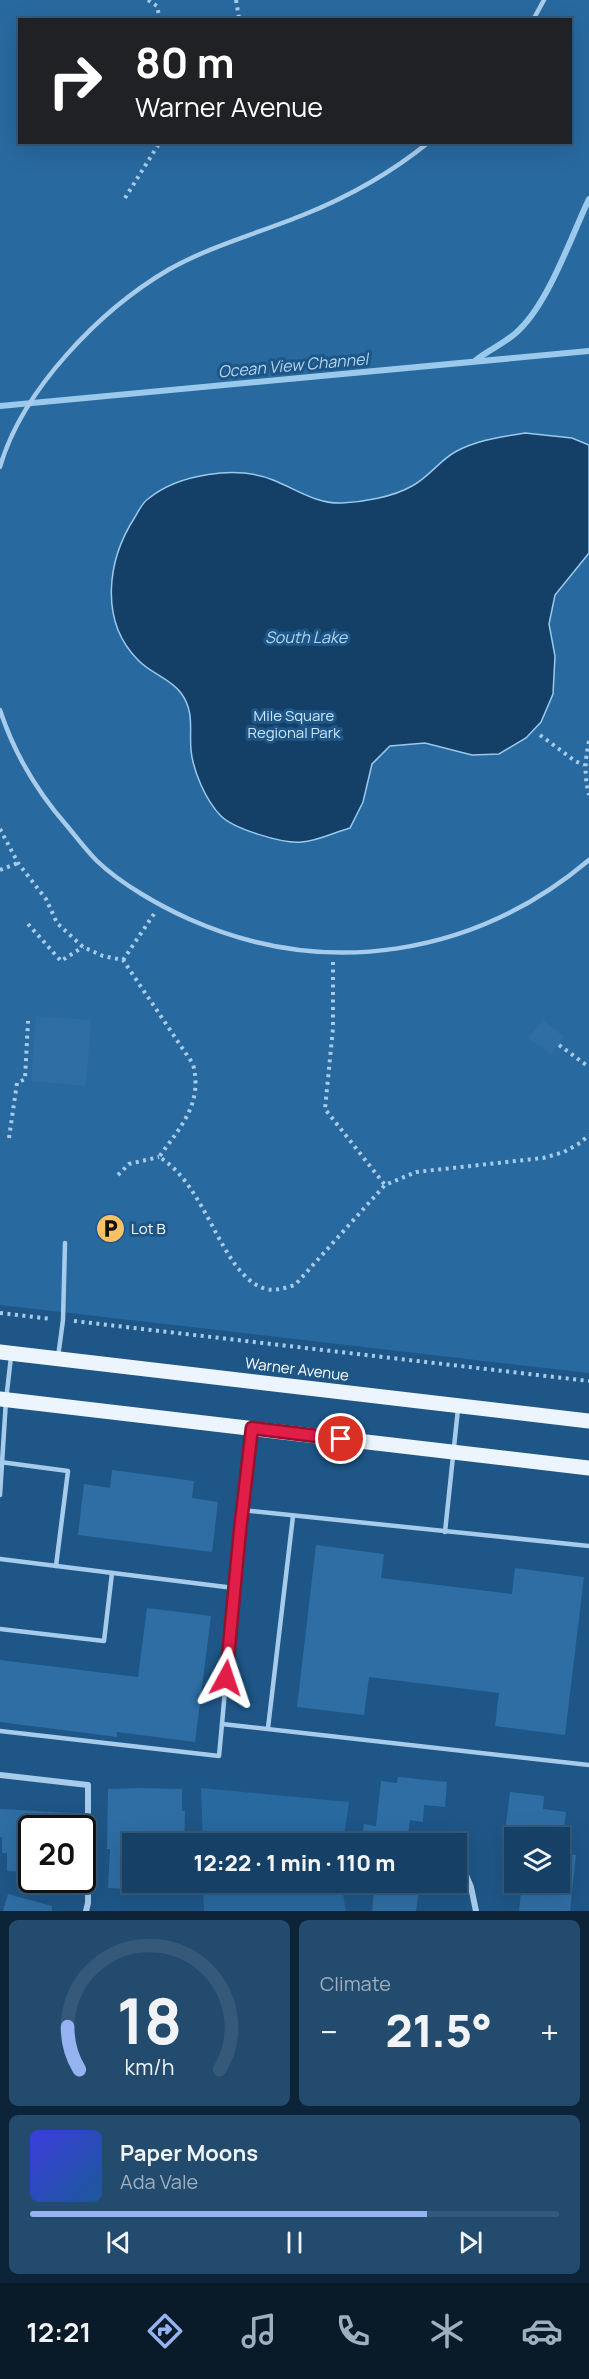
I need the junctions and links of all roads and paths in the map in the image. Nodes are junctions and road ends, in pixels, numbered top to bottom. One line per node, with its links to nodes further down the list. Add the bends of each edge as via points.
1 (148, 0): 4 (path, via 157,6)
2 (236, 0): 5 (path)
3 (544, 0): 6 (lane)
4 (160, 18)
5 (239, 18)
6 (534, 18)
7 (159, 144): 9 (path)
8 (426, 144): 10 (lane, via 337,201 201,254 127,299 54,367 20,421)
9 (125, 198)
10 (0, 465)
11 (0, 710): 20 (lane, via 19,756 47,802 98,862)
12 (540, 735): 14 (path)
13 (589, 741): 14 (path)
14 (584, 765): 15 (path)
15 (589, 795)
16 (0, 829): 18 (path)
17 (589, 860): 23 (lane, via 534,901 460,934 406,948)
18 (18, 863): 19 (path); 22 (path, via 46,899 57,923)
19 (0, 870)
20 (160, 906): 23 (lane, via 260,944); 24 (path)
21 (28, 924): 22 (path, via 61,961)
22 (83, 946): 24 (path)
23 (333, 952): 32 (path, via 333,1028 326,1109)
24 (123, 960): 30 (path, via 193,1064 197,1080 195,1099 187,1116)
25 (28, 1021): 29 (path, via 25,1079 17,1083)
26 (559, 1045): 27 (path)
27 (589, 1067)
28 (589, 1135): 32 (path, via 564,1152 543,1158 416,1172)
29 (9, 1138)
30 (159, 1157): 31 (path, via 129,1164); 32 (path, via 193,1189 237,1268 252,1282 278,1290 295,1285)
31 (117, 1175)
32 (385, 1185)
33 (65, 1243): 35 (lane)
34 (0, 1313): 35 (path)
35 (63, 1320): 37 (lane); 38 (path)
36 (6, 1353): 37 (main road, Warner Avenue); 39 (lane)
37 (58, 1358): 40 (main road, Warner Avenue)
38 (589, 1381)
39 (3, 1399): 42 (main road); 44 (lane)
40 (459, 1406): 41 (main road, Warner Avenue); 43 (lane)
41 (589, 1421)
42 (252, 1428): 43 (main road); 47 (lane)
43 (454, 1452): 45 (main road); 49 (lane)
44 (2, 1462): 46 (lane); 52 (lane, via 68,1471)
45 (589, 1468)
46 (0, 1495)
47 (242, 1510): 48 (lane); 54 (lane)
48 (293, 1516): 49 (lane); 57 (lane)
49 (445, 1532): 50 (lane)
50 (589, 1546)
51 (0, 1559): 52 (lane)
52 (56, 1566): 53 (lane)
53 (111, 1573): 54 (lane); 55 (lane, via 104,1641)
54 (234, 1588): 56 (lane)
55 (0, 1629)
56 (222, 1724): 57 (lane); 58 (lane, via 219,1756)
57 (268, 1728): 59 (lane)
58 (0, 1731)
59 (589, 1765)
60 (0, 1775): 62 (street, via 88,1785)
61 (467, 1878): 63 (street)
62 (86, 1911)
63 (476, 1911)

